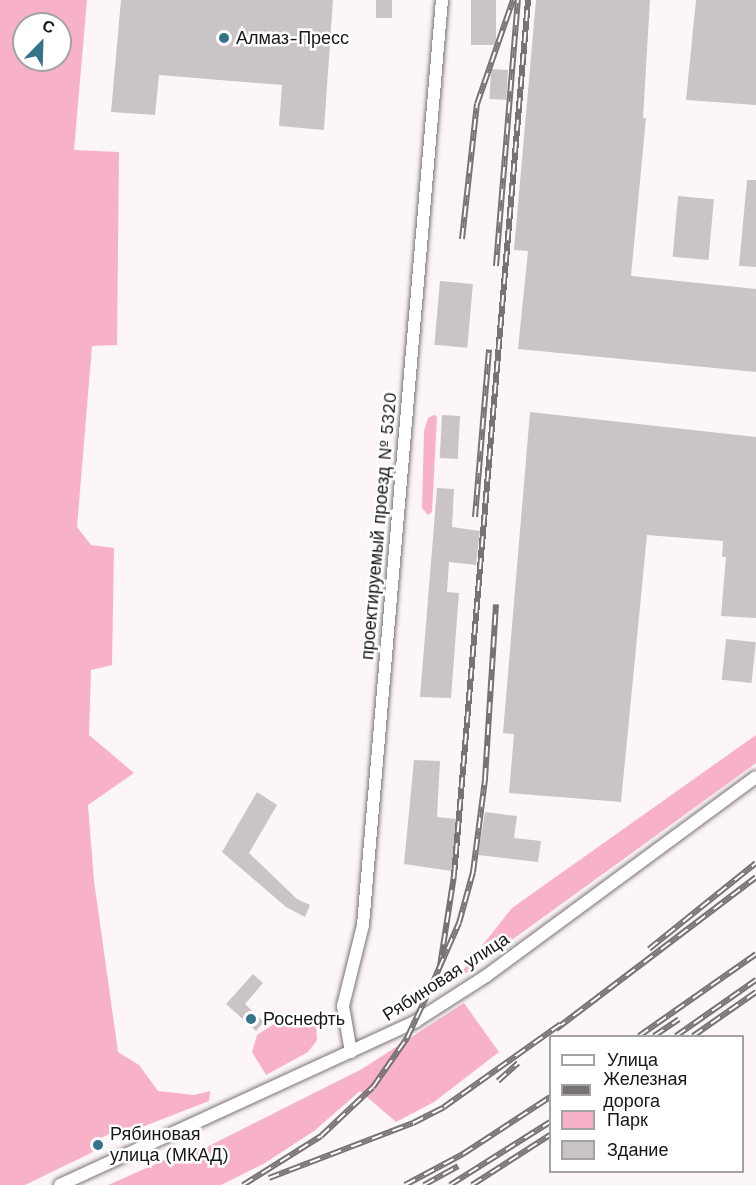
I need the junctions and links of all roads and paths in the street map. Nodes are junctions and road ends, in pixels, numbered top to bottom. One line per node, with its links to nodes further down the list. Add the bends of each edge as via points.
1 (442, 0): 3 (street, проектируемый проезд № 5320, via 363,925 344,1006)
2 (756, 777): 3 (street, Рябиновая улица, via 486,976 416,1021)
3 (351, 1052): 4 (street, Рябиновая улица)
4 (60, 1185)

